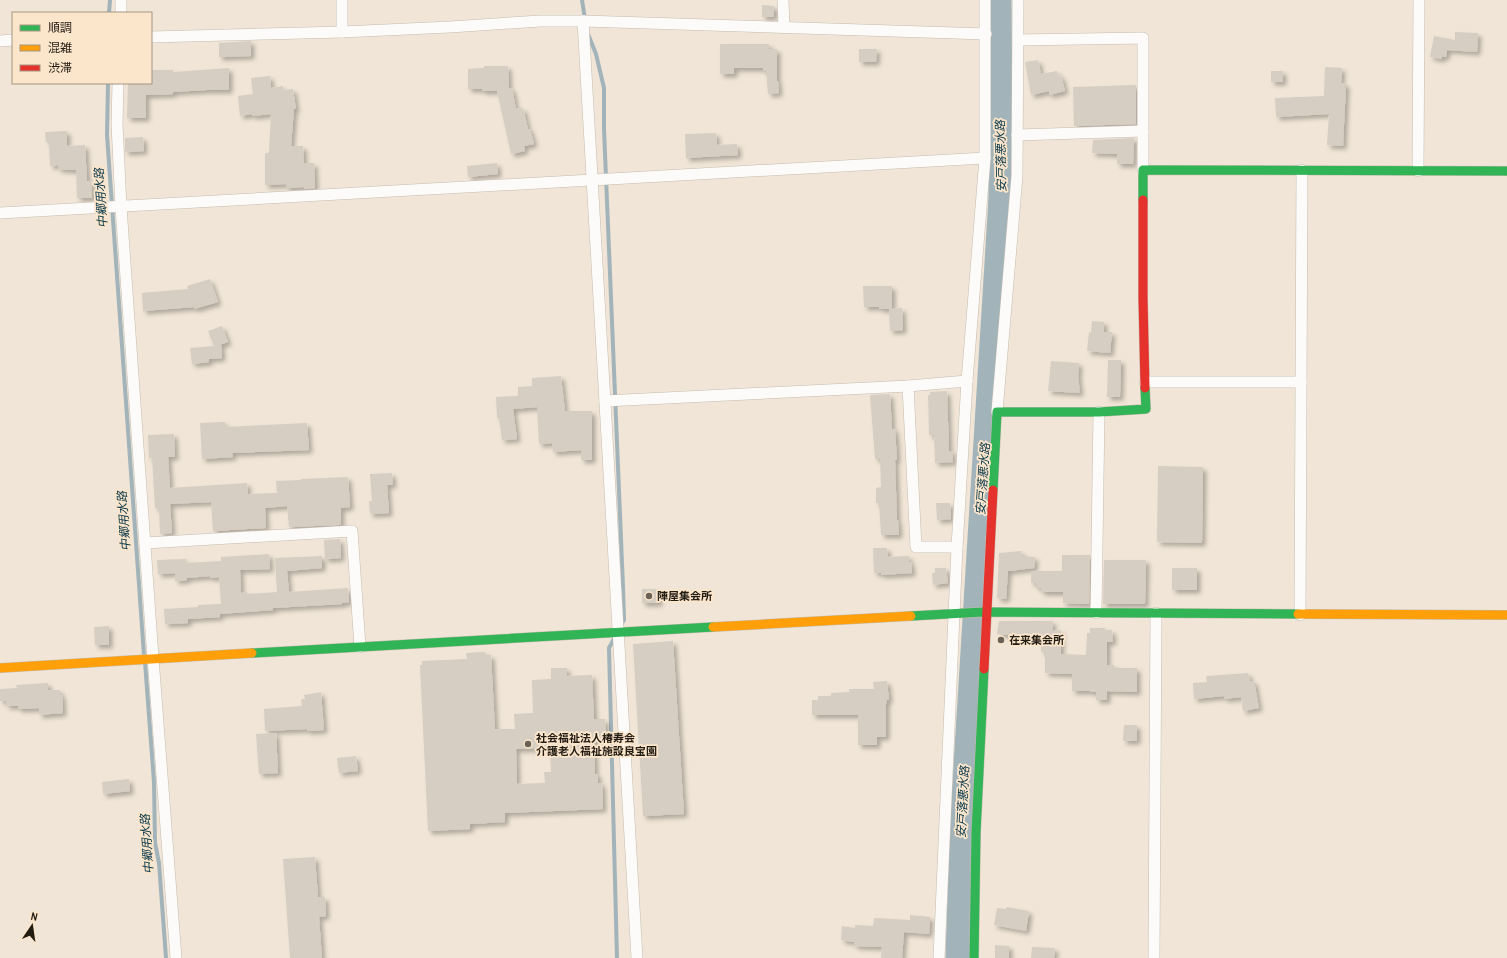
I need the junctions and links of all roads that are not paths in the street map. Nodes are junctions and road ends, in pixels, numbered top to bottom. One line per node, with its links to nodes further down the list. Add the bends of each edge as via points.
1 (121, 0): 7 (street)
2 (342, 0): 10 (street)
3 (783, 0): 9 (street)
4 (985, 0): 11 (street)
5 (1018, 0): 14 (street)
6 (1419, 0): 22 (street)
7 (121, 12)
8 (583, 21): 9 (street); 10 (street); 24 (street)
9 (784, 28): 11 (street)
10 (342, 32): 12 (street)
11 (986, 34): 19 (street)
12 (152, 38)
13 (12, 40): 15 (street)
14 (1018, 40): 17 (street, via 1143,38); 18 (street)
15 (0, 41)
16 (118, 84): 25 (street, via 116,124)
17 (1143, 131): 18 (street); 20 (street)
18 (1017, 135): 32 (street, via 1017,176)
19 (986, 158): 24 (street); 27 (street)
20 (1144, 170): 21 (street); 28 (street)
21 (1302, 170): 22 (street); 29 (street)
22 (1418, 171): 23 (street)
23 (1507, 171)
24 (593, 180): 25 (street); 31 (street)
25 (121, 207): 26 (street); 34 (street)
26 (0, 213)
27 (967, 380): 30 (street); 35 (street)
28 (1145, 382): 29 (street); 33 (street, via 1146,409)
29 (1301, 382): 40 (street)
30 (908, 386): 31 (street); 35 (street, via 916,547)
31 (605, 402): 42 (street)
32 (997, 412): 33 (street); 36 (street)
33 (1098, 412): 38 (street)
34 (145, 543): 43 (street, via 352,531); 44 (street)
35 (957, 547): 37 (street)
36 (985, 612): 37 (street); 38 (street); 49 (street, via 976,832)
37 (959, 613): 42 (street); 48 (street)
38 (1096, 613): 39 (street)
39 (1156, 613): 40 (street); 50 (street)
40 (1300, 614): 41 (street)
41 (1507, 615)
42 (620, 633): 43 (street); 47 (street)
43 (360, 647): 44 (street)
44 (153, 658): 45 (street); 46 (street)
45 (0, 668)
46 (176, 958)
47 (638, 958)
48 (939, 958)
49 (974, 958)
50 (1154, 958)

